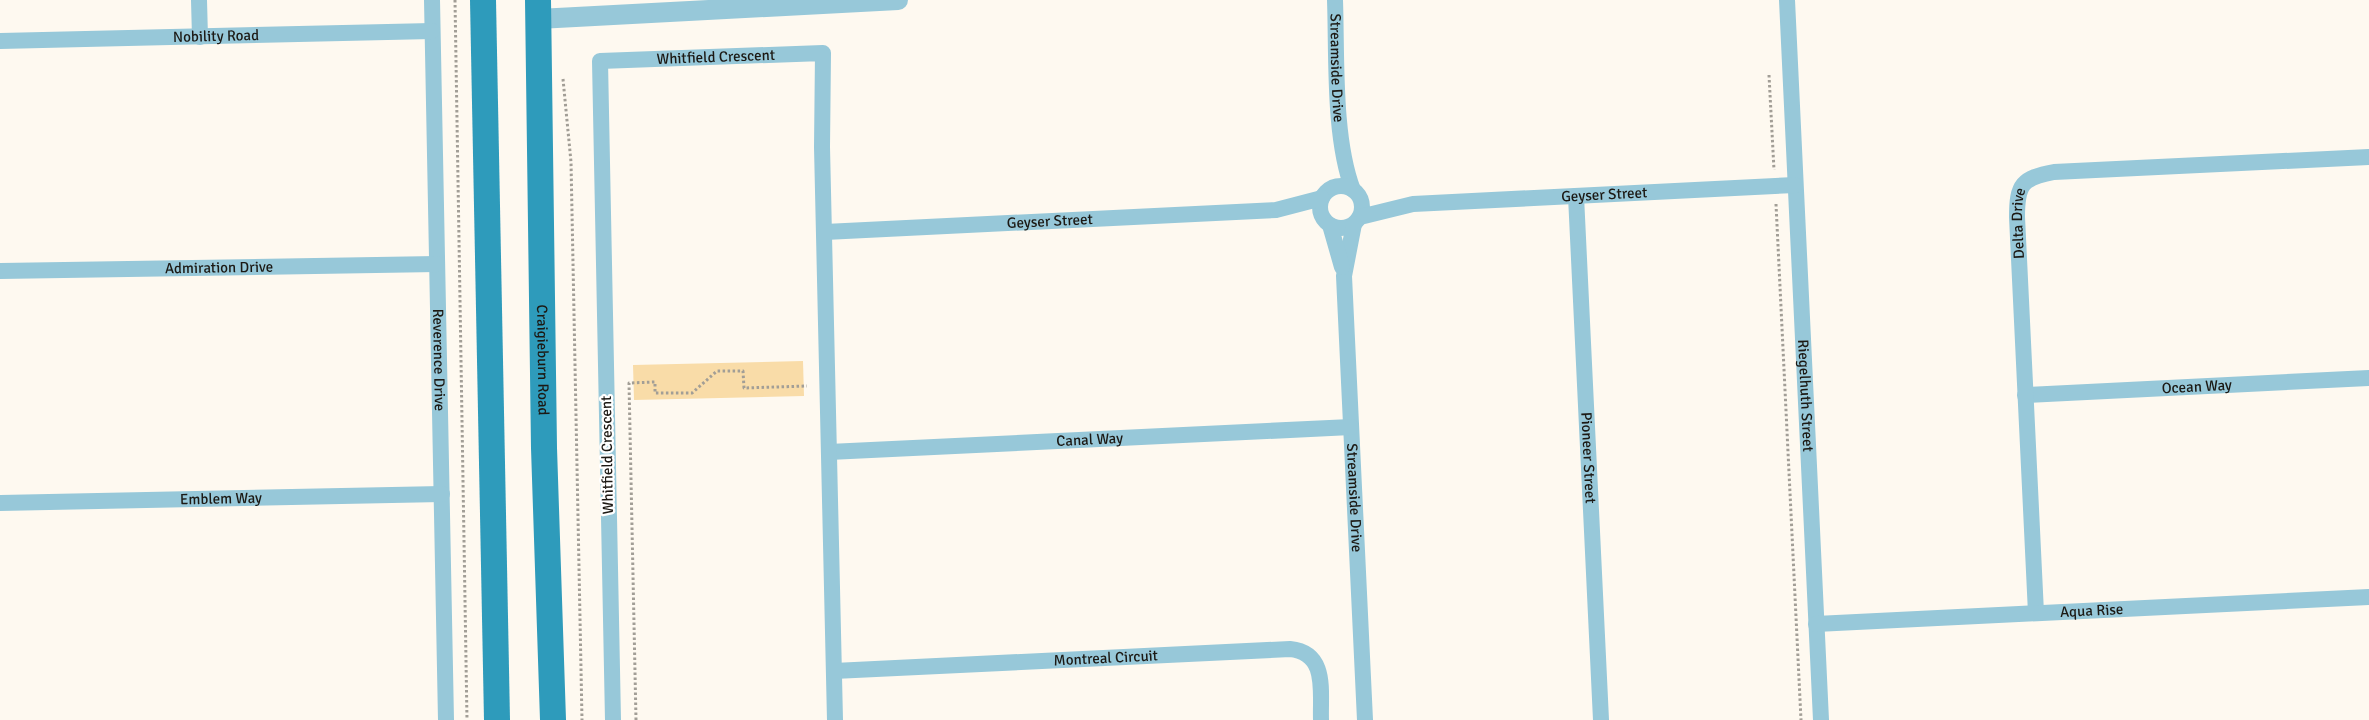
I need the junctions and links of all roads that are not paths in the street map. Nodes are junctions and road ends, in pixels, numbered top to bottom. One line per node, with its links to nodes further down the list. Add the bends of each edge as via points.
1 (199, 0): 10 (street)
2 (432, 0): 9 (street, Reverence Drive)
3 (483, 0): 37 (main road)
4 (898, 0): 7 (street)
5 (1335, 0): 12 (street, Streamside Drive)
6 (1787, 0): 14 (street, Riegelhuth Street)
7 (869, 1): 8 (street)
8 (538, 9): 38 (main road, Craigieburn Road, via 544,448)
9 (432, 31): 10 (street, Nobility Road); 23 (street, Reverence Drive)
10 (200, 37): 11 (street, Nobility Road)
11 (0, 41)
12 (1341, 134): 15 (street, Streamside Drive, via 1345,170); 16 (street, Streamside Drive)
13 (2369, 157): 27 (street, Delta Drive, via 2054,172 2027,179 2018,192 2017,201)
14 (1795, 185): 17 (street, Geyser Street); 34 (street, Riegelhuth Street)
15 (1356, 192): 16 (street, via 1340,186); 18 (street, Geyser Street); 20 (street, via 1362,206)
16 (1325, 194): 19 (street, Geyser Street); 21 (street, via 1320,205)
17 (1576, 196): 18 (street, Geyser Street); 43 (street, Pioneer Street)
18 (1413, 204): 20 (street, Geyser Street)
19 (1276, 210): 21 (street, Geyser Street); 22 (street, Geyser Street)
20 (1357, 220): 21 (street, via 1342,228); 25 (street, Streamside Drive)
21 (1326, 221): 25 (street, Streamside Drive)
22 (825, 232): 29 (street, Whitfield Crescent); 39 (street, Whitfield Crescent, via 823,53 600,61)
23 (437, 264): 24 (street, Admiration Drive); 30 (street, Reverence Drive)
24 (0, 272)
25 (1344, 276): 28 (street, Streamside Drive)
26 (2369, 378): 27 (street, Ocean Way)
27 (2025, 394): 33 (street, Delta Drive)
28 (1351, 427): 29 (street, Canal Way); 42 (street, Streamside Drive)
29 (829, 452): 35 (street, Whitfield Crescent)
30 (442, 494): 31 (street, Emblem Way); 36 (street, Reverence Drive)
31 (0, 503)
32 (2369, 597): 33 (street, Aqua Rise)
33 (2036, 613): 34 (street, Aqua Rise)
34 (1816, 624): 44 (street, Riegelhuth Street)
35 (834, 671): 40 (street, Whitfield Crescent); 41 (street, Montreal Circuit, via 1290,649 1307,653 1316,663)
36 (446, 720)
37 (497, 720)
38 (553, 720)
39 (612, 720)
40 (835, 720)
41 (1321, 720)
42 (1365, 720)
43 (1601, 720)
44 (1821, 720)

